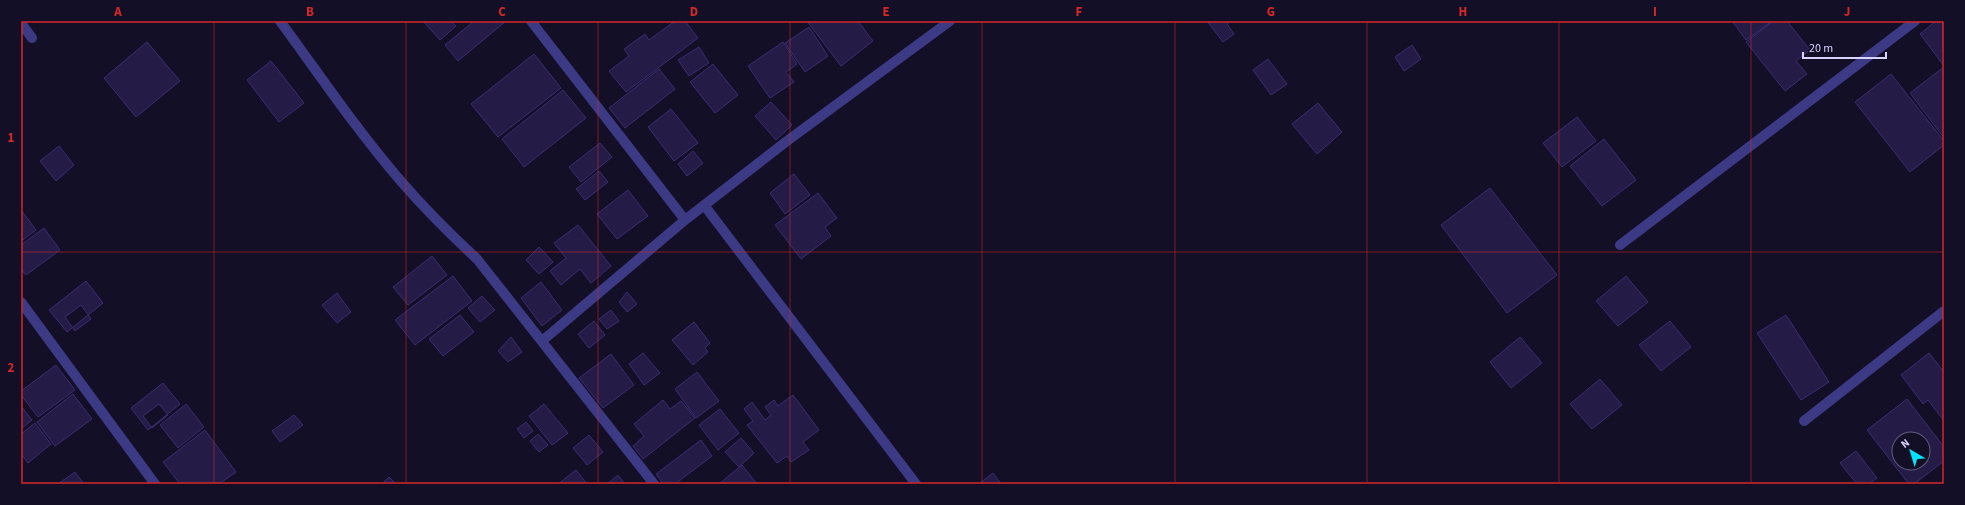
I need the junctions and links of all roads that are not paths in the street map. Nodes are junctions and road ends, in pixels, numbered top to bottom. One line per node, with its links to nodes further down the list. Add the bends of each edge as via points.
1 (280, 21): 12 (street, via 340,105 398,178 477,259)
2 (531, 21): 8 (street)
3 (950, 21): 7 (street)
4 (1915, 21): 9 (street)
5 (21, 23): 6 (street)
6 (32, 38)
7 (704, 205): 8 (street); 16 (street)
8 (685, 220): 12 (street)
9 (1620, 245)
10 (21, 302): 14 (street)
11 (1944, 311): 13 (street)
12 (542, 341): 15 (street)
13 (1804, 421)
14 (155, 484)
15 (654, 484)
16 (916, 484)

